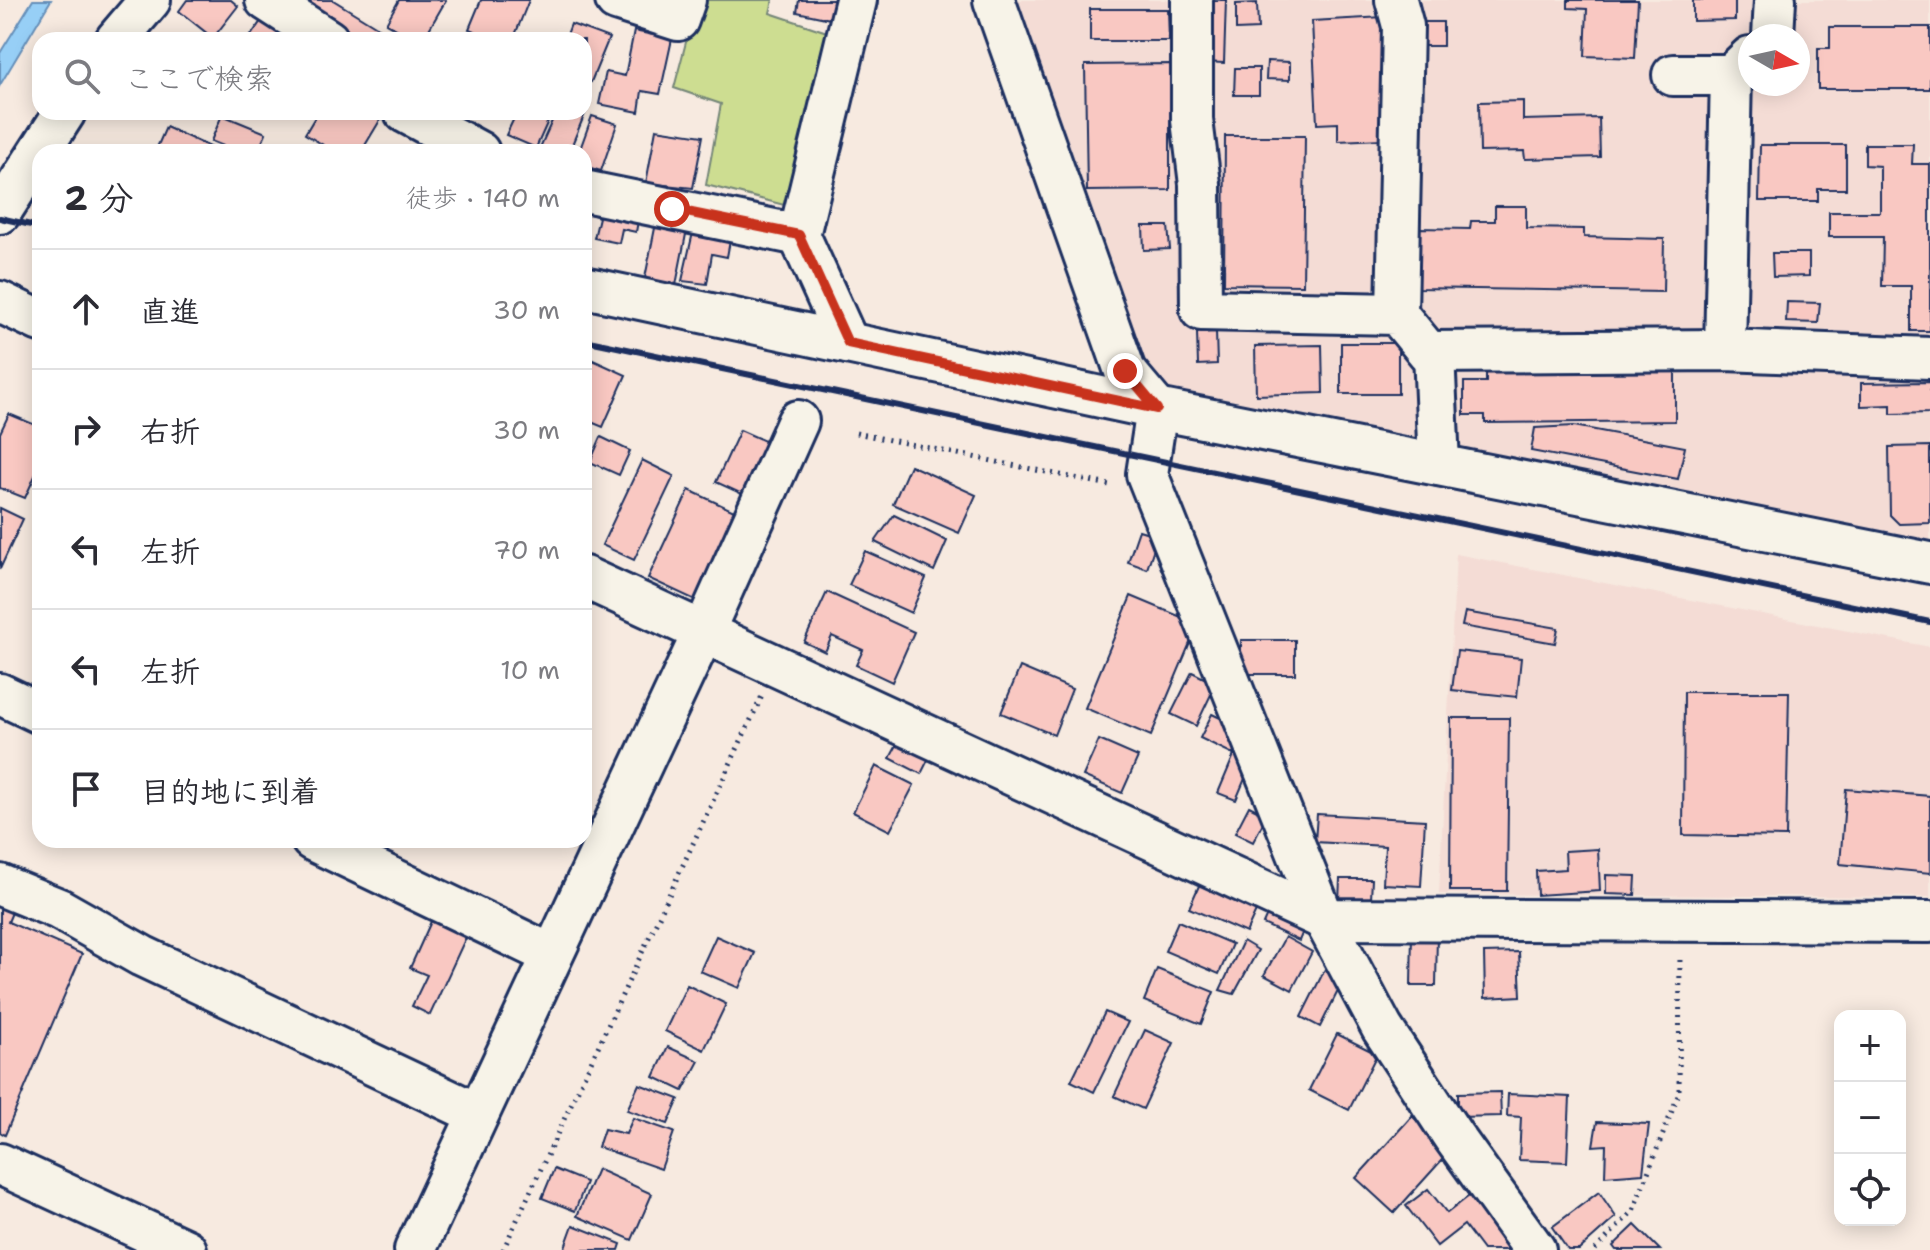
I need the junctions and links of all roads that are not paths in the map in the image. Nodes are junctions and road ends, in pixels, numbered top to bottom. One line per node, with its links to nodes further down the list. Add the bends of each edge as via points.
1 (150, 0): 11 (street)
2 (266, 0): 12 (street)
3 (616, 0): 4 (street, via 678,20)
4 (685, 0)
5 (856, 0): 23 (street)
6 (994, 0): 32 (street, via 1125,371)
7 (1192, 0): 26 (street, via 1201,310)
8 (1396, 0): 26 (street, via 1403,26)
9 (1775, 0): 10 (street)
10 (1774, 24)
11 (123, 32)
12 (316, 32)
13 (1738, 66): 14 (street)
14 (1673, 75)
15 (1738, 96): 29 (street)
16 (59, 120): 18 (street)
17 (420, 120): 19 (street)
18 (40, 144)
19 (464, 144)
20 (22, 168): 22 (street)
21 (592, 193): 23 (street)
22 (0, 213)
23 (799, 235): 28 (street)
24 (592, 289): 28 (street)
25 (0, 302): 27 (street)
26 (1397, 314): 30 (street)
27 (32, 317)
28 (848, 343): 32 (street)
29 (1725, 350): 30 (street); 31 (street)
30 (1434, 353): 34 (street)
31 (1930, 358)
32 (1157, 409): 34 (street); 42 (street, via 1147,474)
33 (798, 421): 37 (street)
34 (1439, 465): 35 (street)
35 (1930, 563)
36 (592, 581): 37 (street)
37 (703, 633): 42 (street); 44 (street)
38 (0, 694): 39 (street)
39 (32, 709)
40 (329, 848): 44 (street)
41 (0, 885): 45 (street)
42 (1324, 919): 43 (street); 49 (street, via 1382,1028)
43 (1930, 922)
44 (552, 955): 45 (street)
45 (478, 1114): 48 (street)
46 (0, 1164): 47 (street)
47 (186, 1250)
48 (415, 1250)
49 (1535, 1250)

